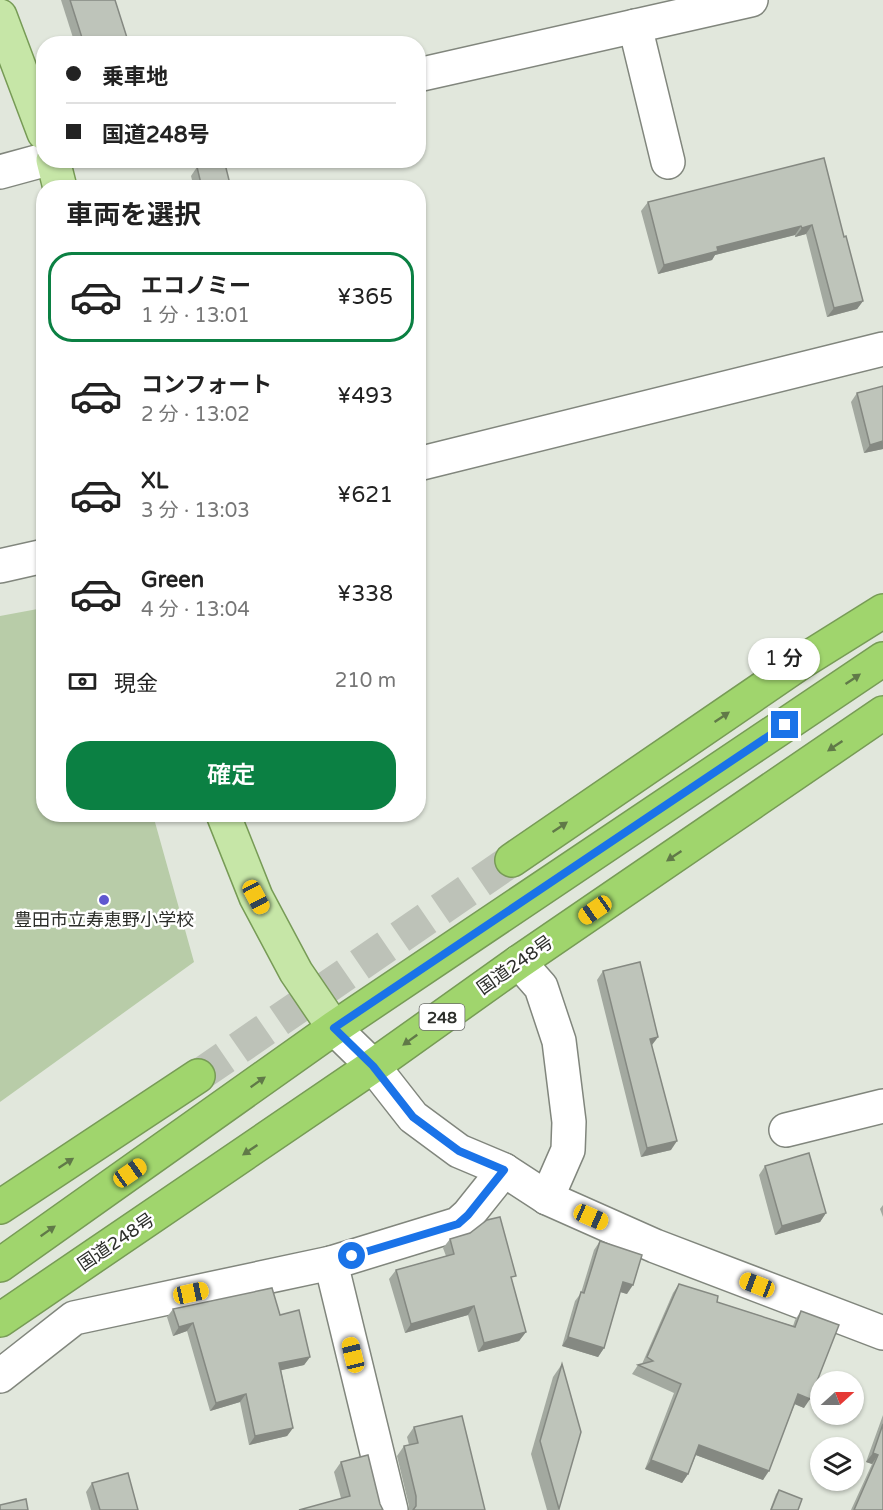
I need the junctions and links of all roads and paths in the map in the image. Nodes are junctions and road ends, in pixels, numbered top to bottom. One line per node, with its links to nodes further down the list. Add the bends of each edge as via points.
1 (751, 0): 3 (street)
2 (0, 16): 5 (main road)
3 (635, 26): 4 (street); 7 (street)
4 (426, 73)
5 (36, 112)
6 (36, 162): 8 (street)
7 (668, 162)
8 (0, 172)
9 (883, 349): 10 (street)
10 (426, 462)
11 (36, 558): 12 (street)
12 (0, 566)
13 (883, 611): 17 (highway, one-way to 13, via 803,661)
14 (883, 659): 19 (highway, one-way to 14)
15 (883, 713): 18 (highway, 国道248号 / 248, one-way to 18)
16 (226, 822): 19 (main road, via 256,897 296,972)
17 (512, 860)
18 (519, 962): 20 (highway, 国道248号 / 248, one-way to 20); 25 (street, via 541,987 558,1041 569,1122 568,1150)
19 (334, 1028): 20 (street); 28 (highway, one-way to 19)
20 (373, 1066): 24 (street, via 413,1117 459,1151); 29 (highway, 国道248号 / 248, one-way to 29)
21 (198, 1076): 26 (highway, one-way to 21)
22 (883, 1106): 23 (street)
23 (786, 1130)
24 (504, 1170): 25 (street); 27 (street, via 458,1224)
25 (547, 1197): 32 (street, via 655,1246)
26 (0, 1207)
27 (332, 1263): 30 (street); 34 (street)
28 (0, 1265)
29 (58, 1281): 30 (street); 31 (highway, 国道248号 / 248)
30 (74, 1318): 33 (street)
31 (0, 1320)
32 (883, 1333)
33 (0, 1376)
34 (391, 1510)

